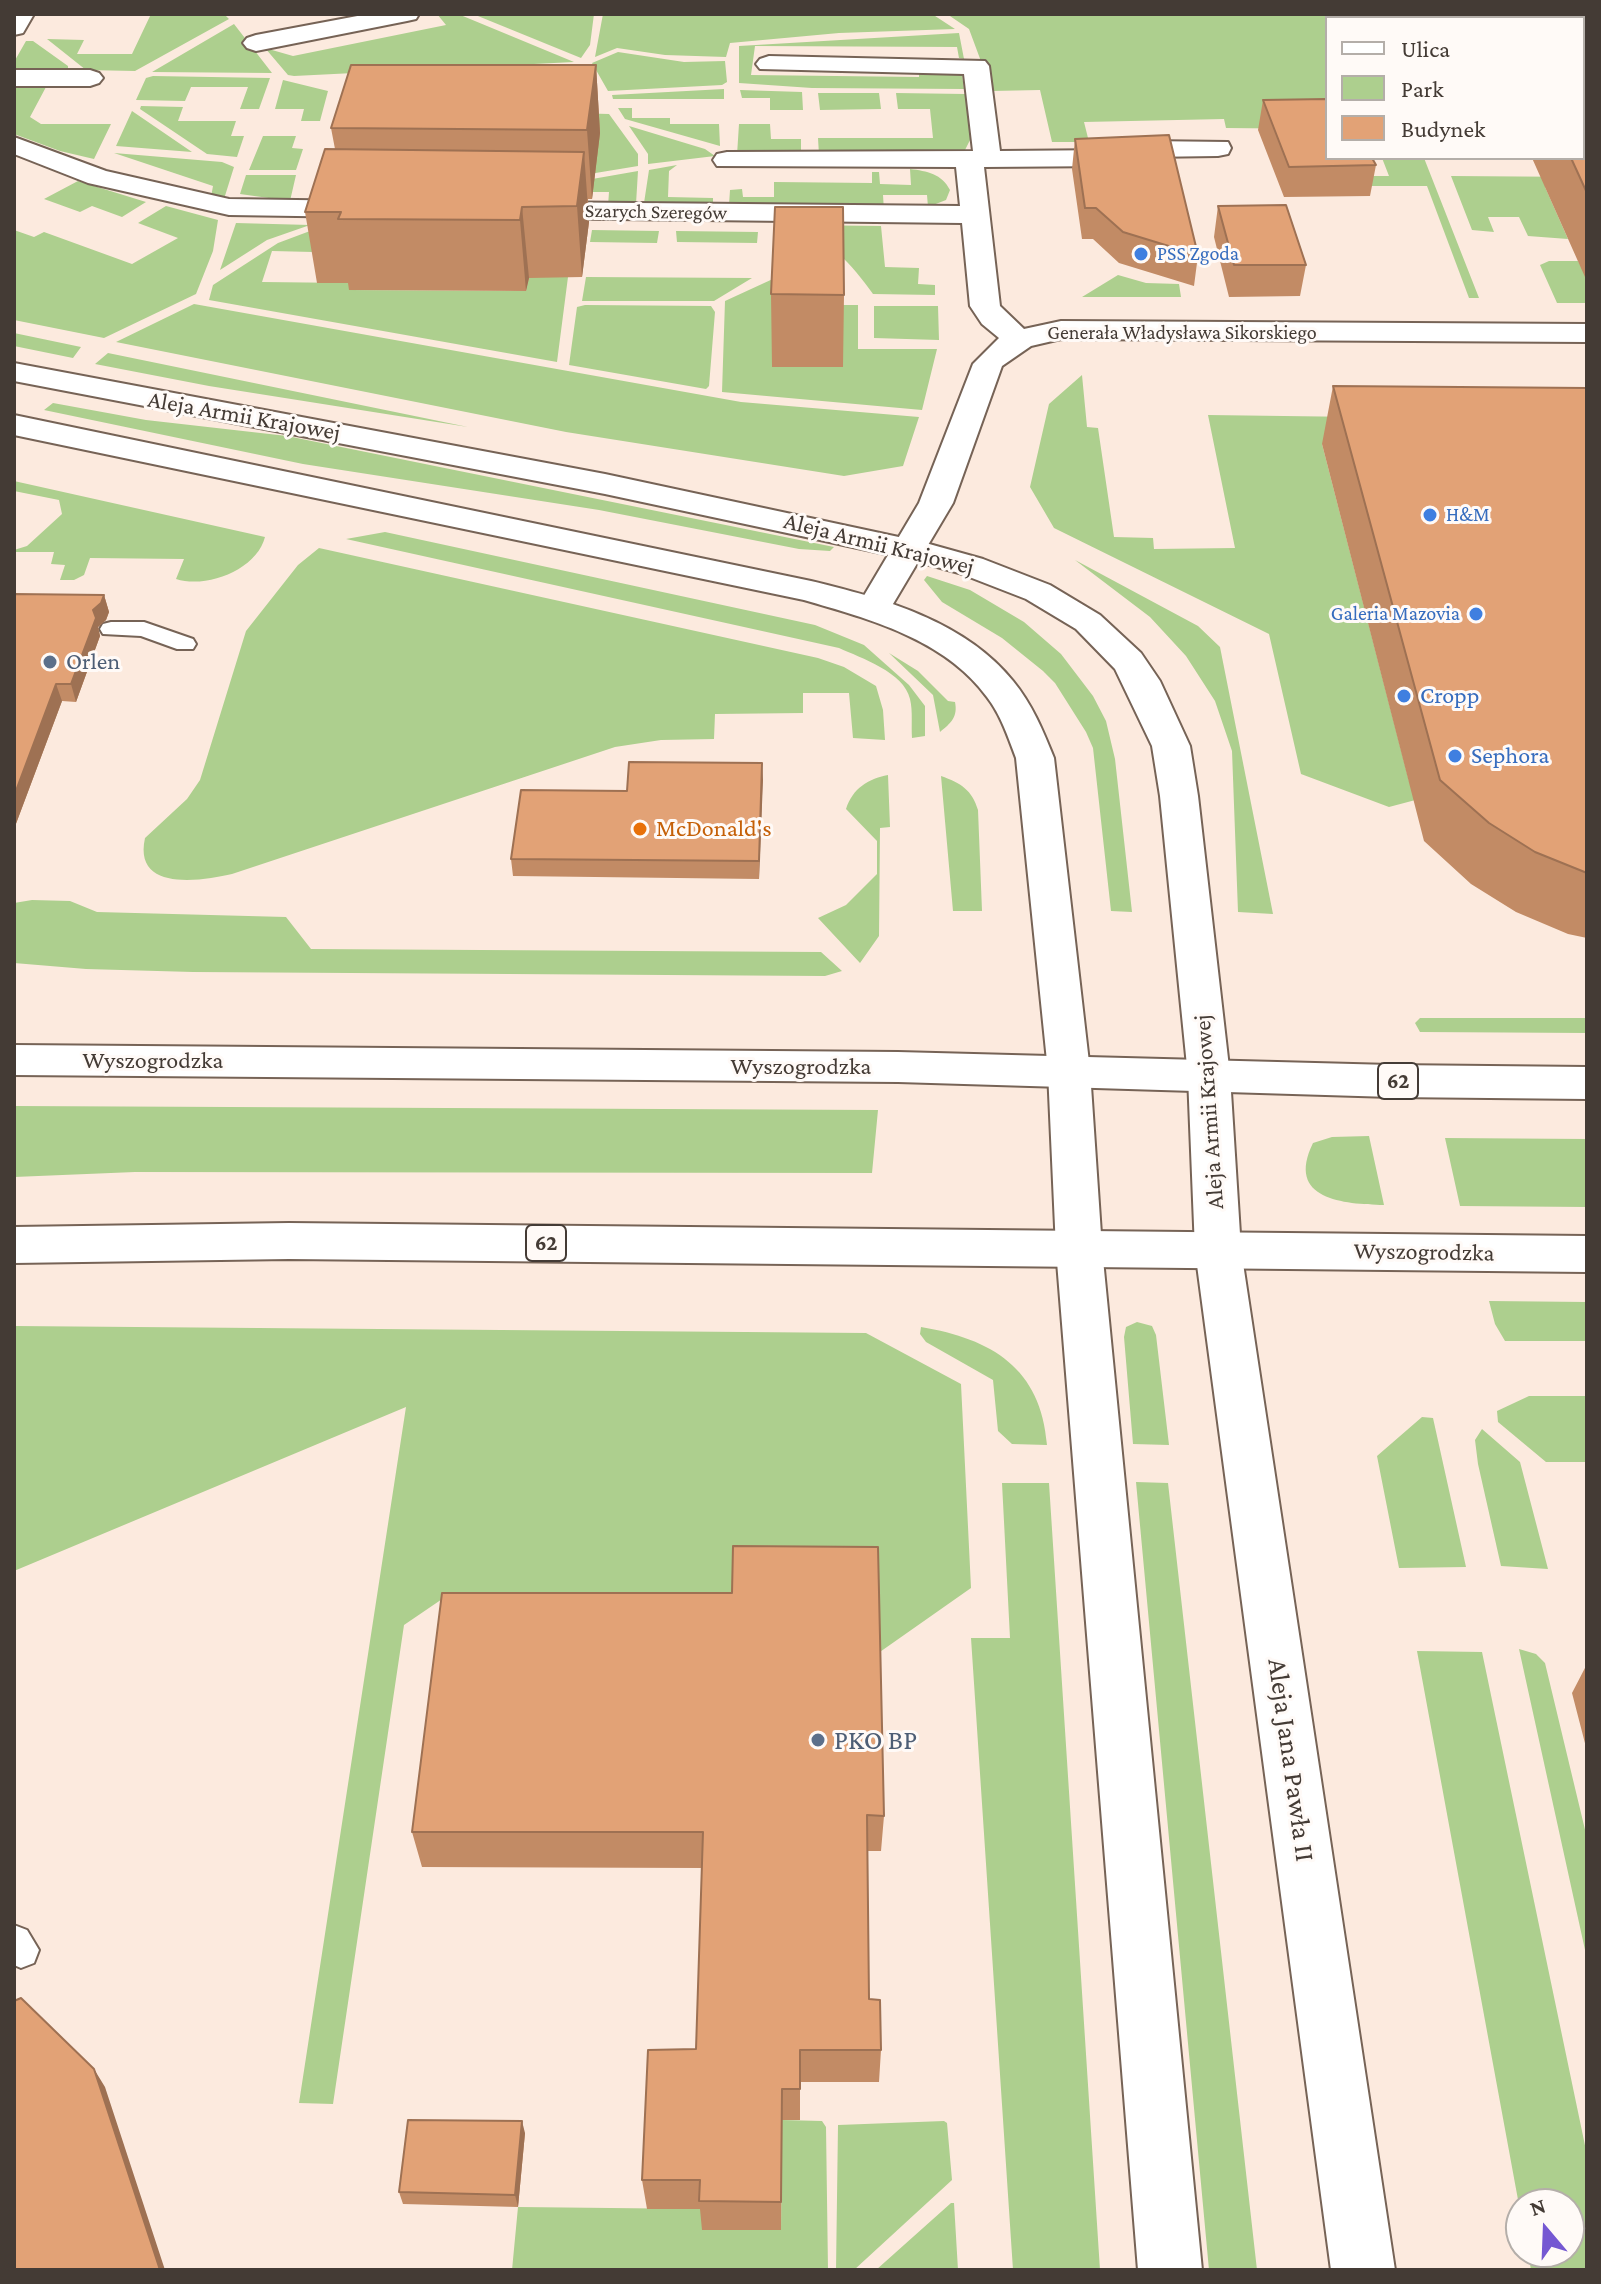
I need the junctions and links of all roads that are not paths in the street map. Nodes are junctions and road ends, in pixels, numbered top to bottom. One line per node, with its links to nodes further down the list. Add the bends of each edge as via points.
1 (22, 14): 3 (street)
2 (407, 14): 4 (street)
3 (14, 28)
4 (256, 43)
5 (769, 64): 10 (street, via 976,66)
6 (14, 78): 7 (street)
7 (90, 78)
8 (14, 145): 12 (street, via 98,177 229,207)
9 (1218, 148): 10 (street, via 1146,149 1114,158)
10 (978, 159): 11 (street); 14 (street)
11 (727, 160)
12 (394, 209)
13 (502, 210): 14 (street, Szarych Szeregów)
14 (975, 215): 16 (street, via 985,306)
15 (1587, 333): 16 (street, Generała Władysława Sikorskiego, via 1061,330)
16 (1019, 340): 19 (street, Generała Władysława Sikorskiego, via 1001,348 988,364 944,485)
17 (14, 372): 19 (street, Aleja Armii Krajowej, via 590,481)
18 (14, 425): 20 (street, via 811,591)
19 (910, 549): 20 (street, Generała Władysława Sikorskiego); 25 (street, Aleja Armii Krajowej, via 1038,592 1088,622 1142,681 1173,759)
20 (873, 609): 24 (street, via 943,638 976,661 1006,694 1027,730 1035,758)
21 (111, 629): 22 (lane, via 144,629)
22 (185, 644)
23 (14, 1060): 24 (street, Wyszogrodzka / 62)
24 (1069, 1071): 25 (street, Wyszogrodzka / 62); 28 (street)
25 (1209, 1076): 26 (street, Wyszogrodzka / 62); 29 (street, Aleja Armii Krajowej)
26 (1587, 1083)
27 (14, 1245): 28 (street, Wyszogrodzka / 62, via 304,1241)
28 (1079, 1249): 29 (street, Wyszogrodzka / 62); 31 (street)
29 (1218, 1250): 30 (street, Wyszogrodzka / 62); 32 (street, Aleja Jana Pawła II)
30 (1587, 1254)
31 (1170, 2270)
32 (1363, 2270)

